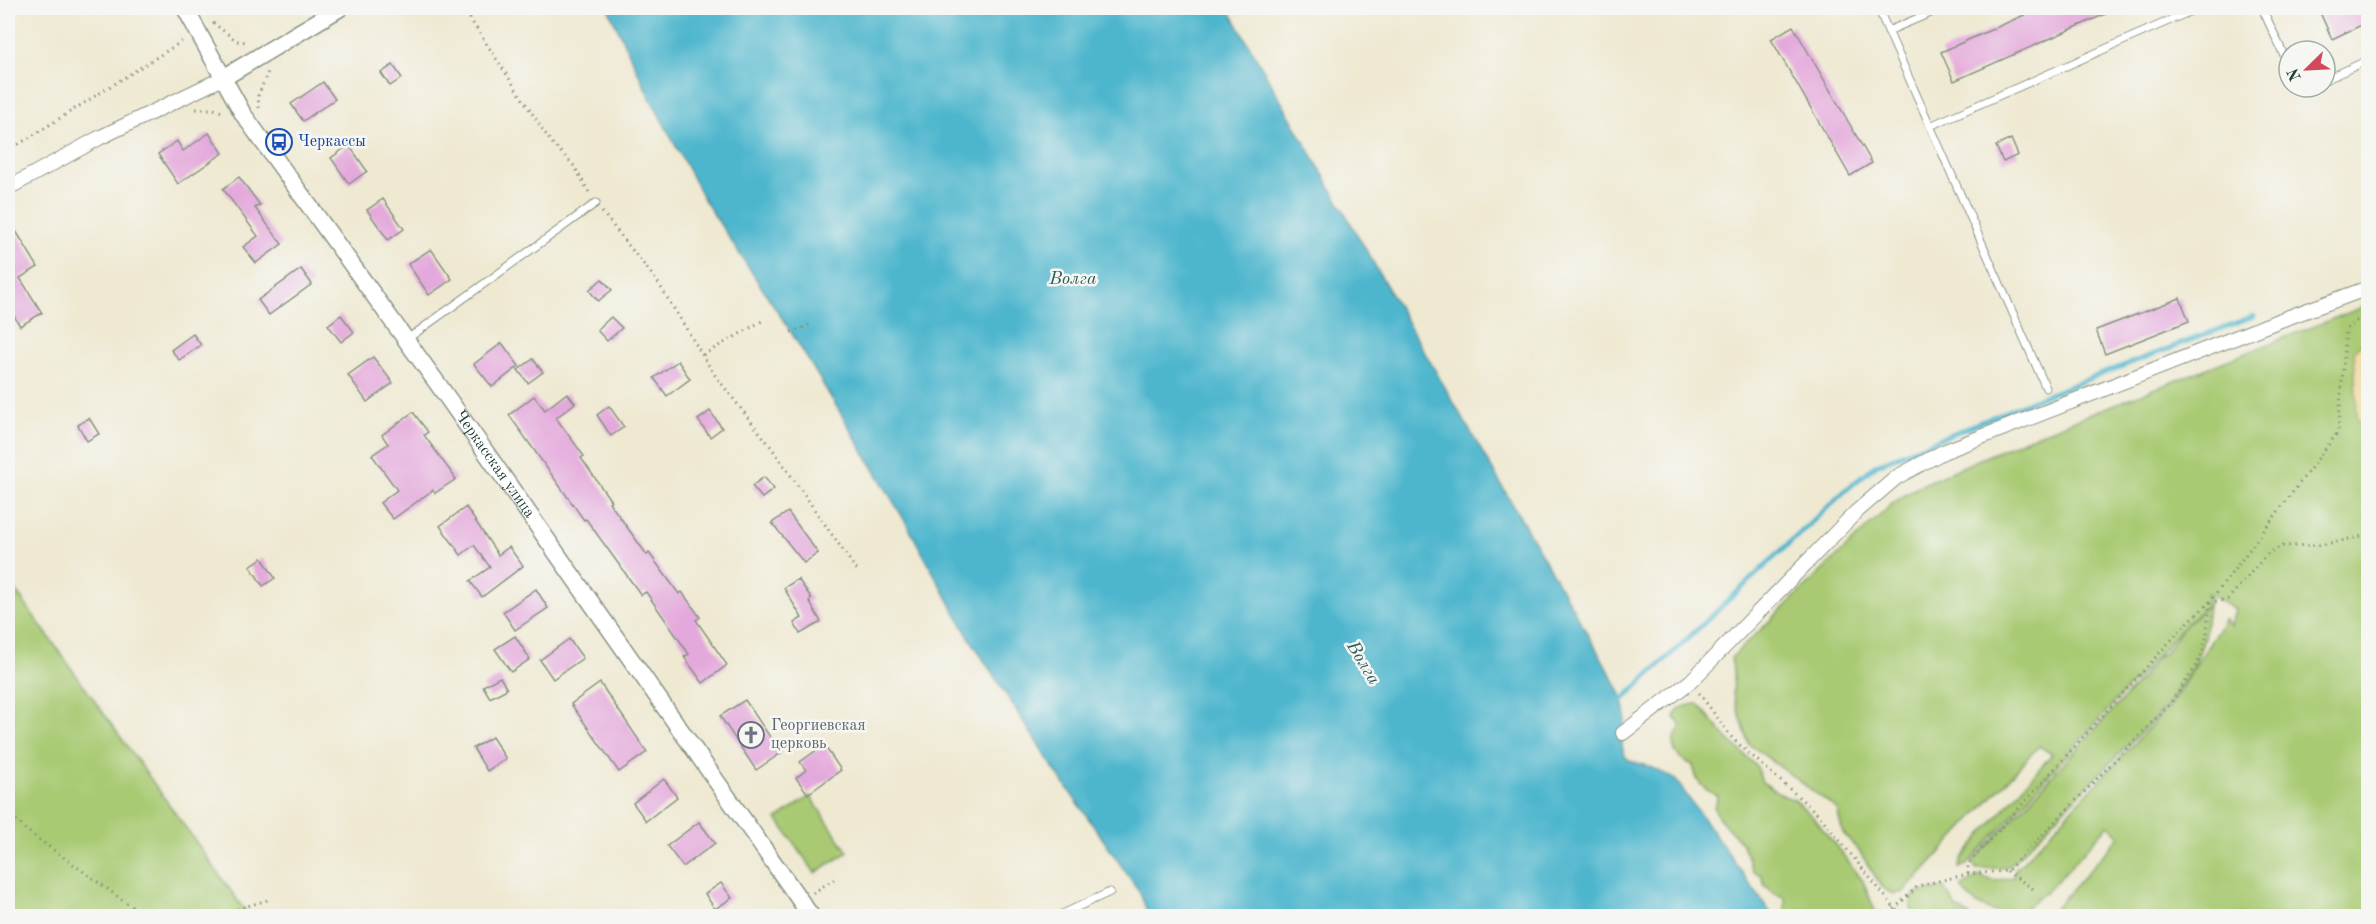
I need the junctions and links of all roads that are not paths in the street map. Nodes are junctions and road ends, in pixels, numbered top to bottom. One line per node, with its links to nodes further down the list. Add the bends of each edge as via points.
1 (185, 8): 11 (street, Черкасская улица)
2 (340, 8): 11 (street)
3 (1878, 8): 7 (lane)
4 (1942, 8): 7 (lane)
5 (2198, 8): 12 (lane)
6 (2262, 8): 8 (lane)
7 (1888, 31): 12 (lane)
8 (2277, 40)
9 (2368, 60): 10 (lane)
10 (2337, 74)
11 (223, 78): 13 (street, via 99,138); 16 (street, Черкасская улица, via 243,114)
12 (1930, 126): 17 (lane)
13 (8, 188)
14 (596, 203): 16 (lane)
15 (2368, 288): 18 (street, via 1943,452 1898,477 1856,512 1691,681)
16 (406, 340): 20 (street, Черкасская улица)
17 (2046, 388)
18 (1623, 733)
19 (1110, 892): 21 (lane)
20 (811, 916)
21 (1058, 916)

